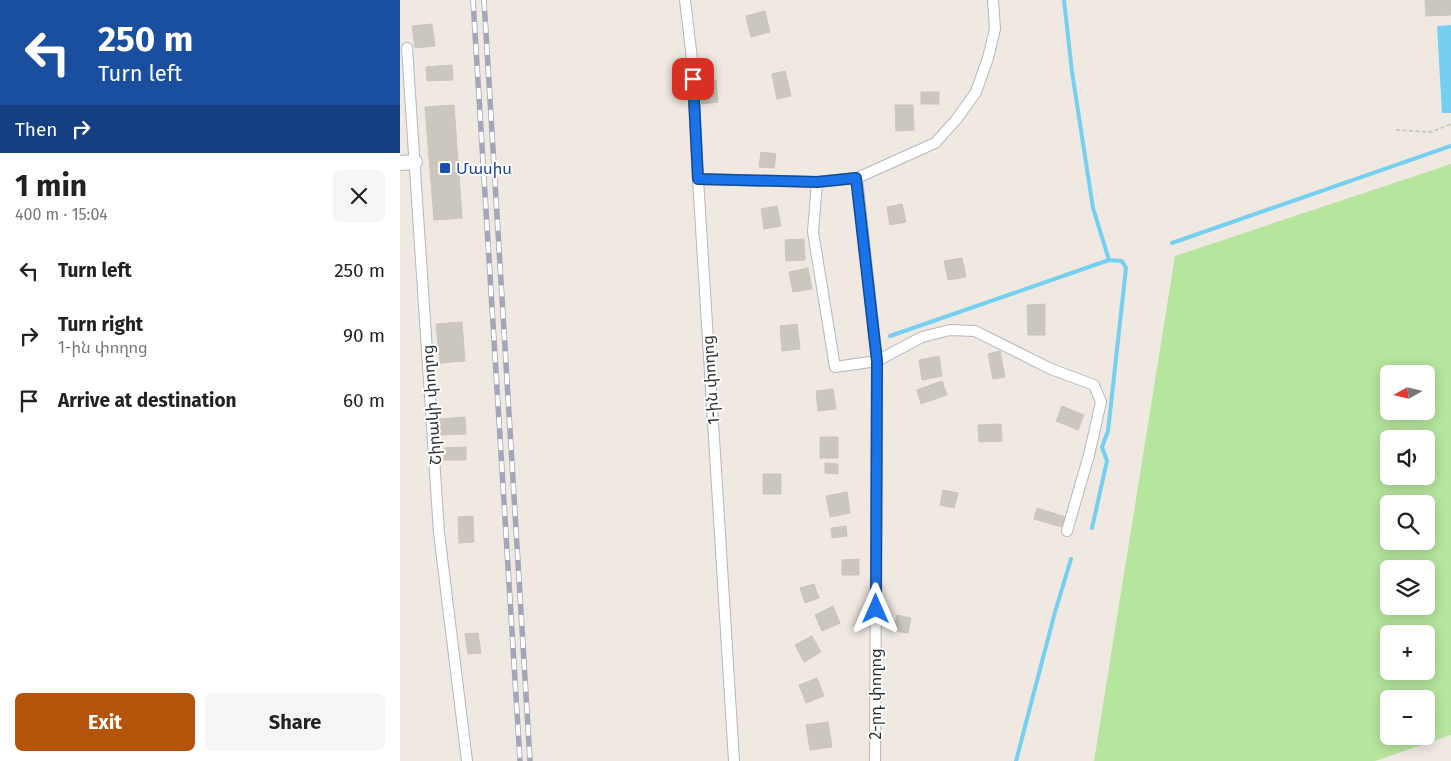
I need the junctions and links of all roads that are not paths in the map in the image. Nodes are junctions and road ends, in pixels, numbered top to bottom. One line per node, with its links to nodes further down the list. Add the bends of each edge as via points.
1 (685, 0): 7 (street, 1-ին փողոց, via 692,59)
2 (994, 0): 6 (street, via 995,29 988,58 976,92 956,120 935,143)
3 (407, 48): 4 (street, Շիրակի փողոց)
4 (414, 162): 5 (main road); 11 (street, Շիրակի փողոց, via 440,533)
5 (400, 163)
6 (856, 178): 8 (street); 9 (street, 2-րդ փողոց)
7 (698, 179): 8 (street); 12 (street, 1-ին փողոց)
8 (817, 182): 9 (street, via 813,232 835,367)
9 (877, 361): 10 (street, via 922,337 950,330 975,331 1051,369 1094,385 1101,402); 13 (street, 2-րդ փողոց)
10 (1067, 531)
11 (467, 761)
12 (734, 761)
13 (875, 761)

